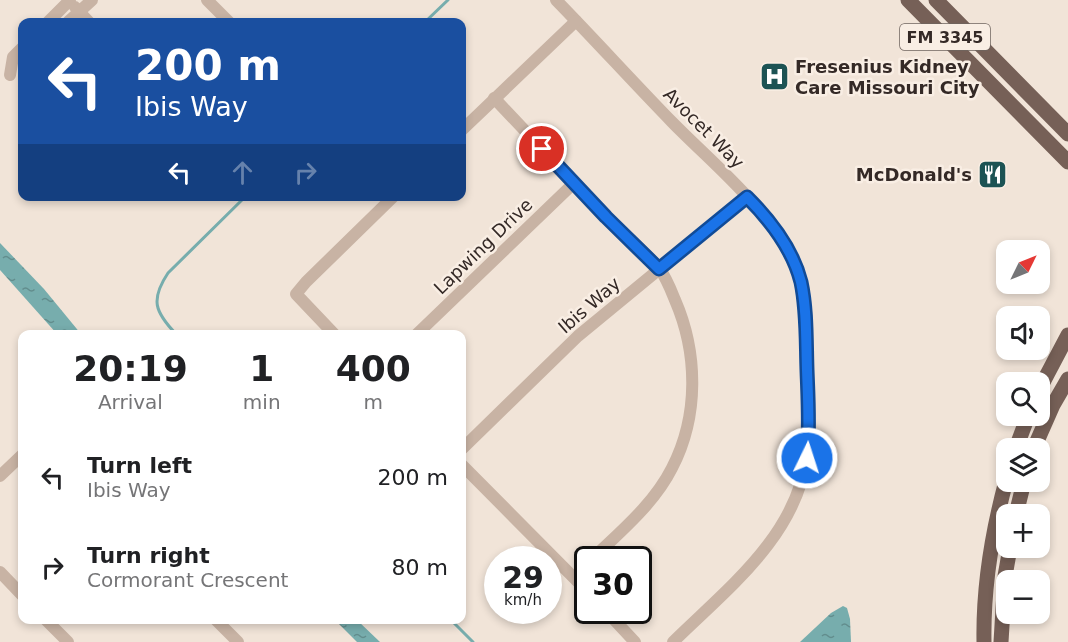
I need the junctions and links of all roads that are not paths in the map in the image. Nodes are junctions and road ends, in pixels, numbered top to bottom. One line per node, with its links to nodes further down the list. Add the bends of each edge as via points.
1 (69, 0): 7 (street); 9 (street)
2 (92, 0): 7 (street)
3 (207, 0): 12 (street)
4 (556, 0): 13 (street, Avocet Way)
5 (908, 0): 8 (main road, FM 3345)
6 (936, 0): 8 (main road); 16 (main road, FM 3345)
7 (80, 12): 10 (street); 11 (street)
8 (924, 15): 18 (main road, FM 3345)
9 (52, 18)
10 (73, 18)
11 (85, 18)
12 (225, 18)
13 (576, 21): 17 (street); 23 (street, Avocet Way)
14 (18, 52): 15 (street, via 13,57 10,75)
15 (18, 68)
16 (1019, 85): 18 (main road); 20 (main road, FM 3345)
17 (494, 98): 19 (street); 22 (street)
18 (1006, 99): 21 (main road, FM 3345)
19 (466, 126)
20 (1068, 134)
21 (1068, 162)
22 (574, 183): 25 (street); 27 (street, Lapwing Drive)
23 (747, 197): 25 (street, Ibis Way); 48 (street, Avocet Way, via 785,244 801,280 807,458 787,519 768,547)
24 (389, 201): 26 (street, via 296,294)
25 (659, 269): 32 (street, Ibis Way, via 578,336); 37 (street, via 679,309 686,334 693,390 690,414 672,469 657,492)
26 (330, 330)
27 (421, 330)
28 (1068, 334): 29 (main road)
29 (1048, 372)
30 (1068, 379): 31 (main road)
31 (1038, 438)
32 (466, 445)
33 (18, 459): 35 (street)
34 (466, 469): 40 (street)
35 (0, 476)
36 (1003, 492): 49 (main road, via 986,585)
37 (605, 546)
38 (1008, 558): 50 (main road)
39 (0, 572): 41 (street)
40 (574, 577)
41 (18, 591)
42 (50, 624): 45 (street)
43 (220, 624): 46 (street)
44 (619, 624): 47 (street)
45 (68, 642)
46 (238, 642)
47 (635, 642)
48 (673, 642)
49 (984, 642)
50 (1001, 642)

